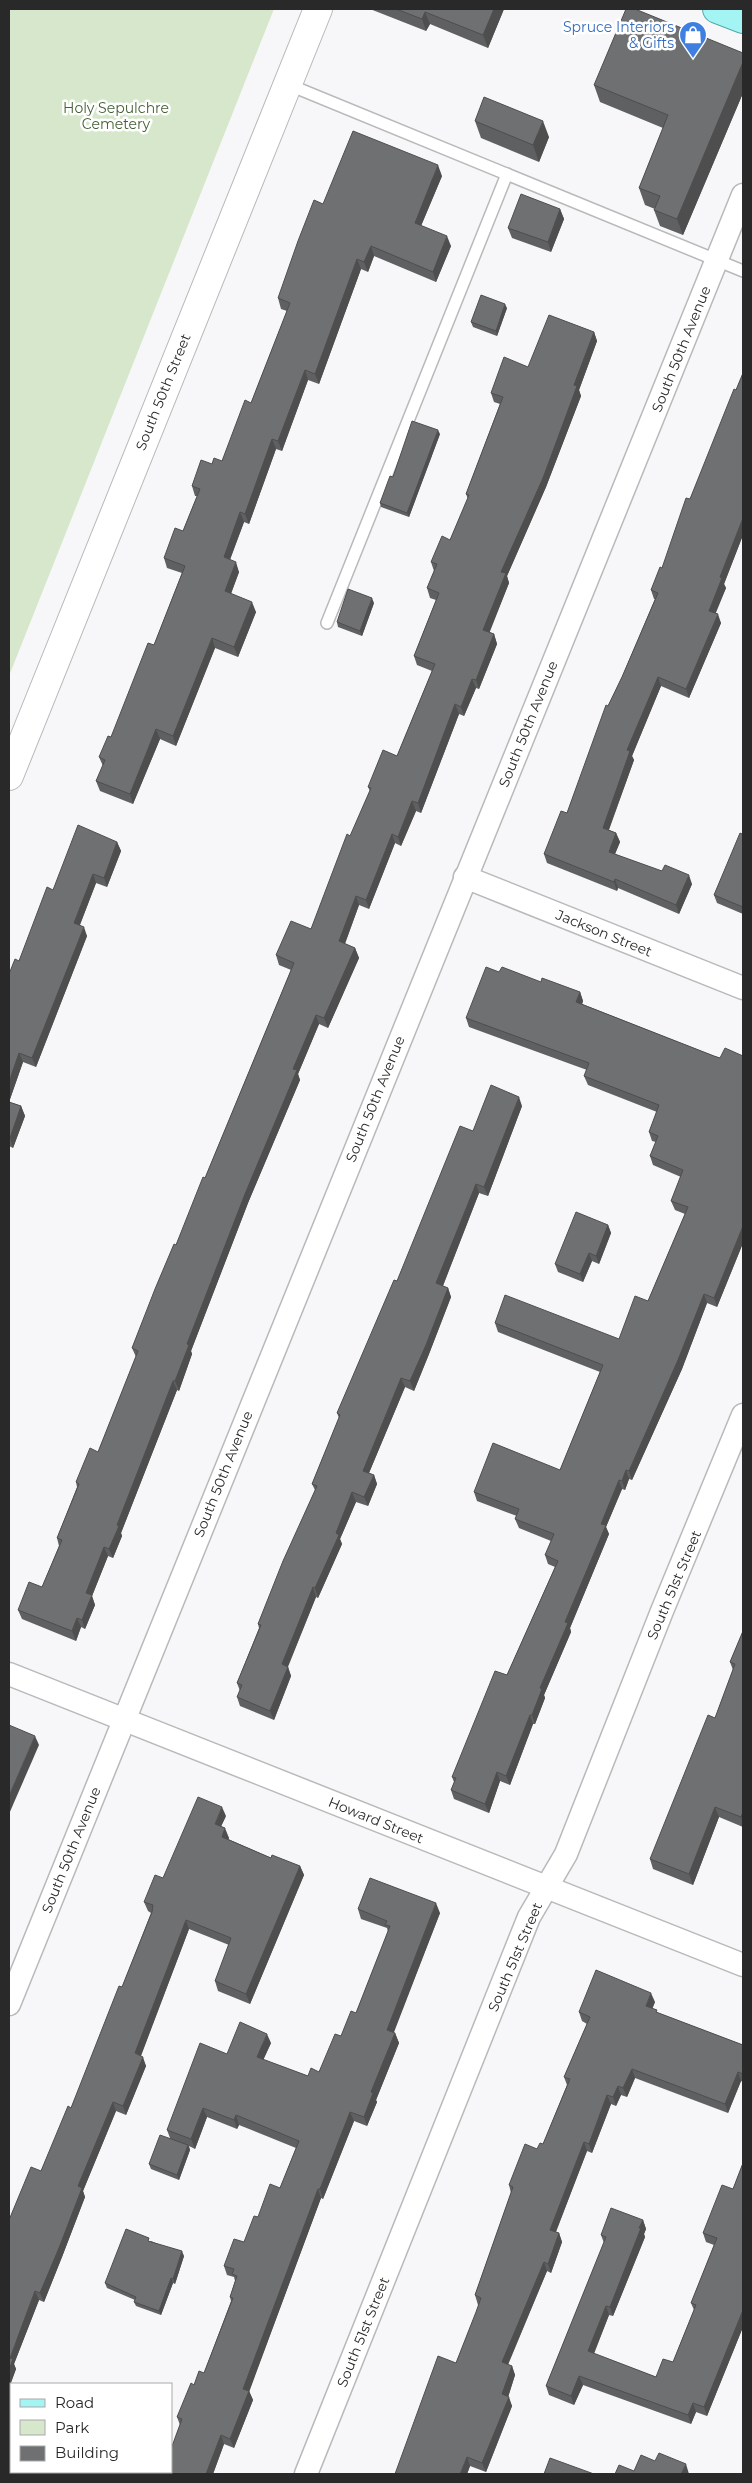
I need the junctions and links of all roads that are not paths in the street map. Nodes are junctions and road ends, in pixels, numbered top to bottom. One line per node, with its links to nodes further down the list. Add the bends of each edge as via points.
1 (318, 9): 2 (main road, South 50th Street)
2 (287, 84): 3 (lane); 8 (main road, South 50th Street)
3 (507, 174): 5 (lane); 7 (lane)
4 (743, 194): 5 (street, South 50th Avenue)
5 (717, 260): 6 (lane); 9 (street, South 50th Avenue)
6 (743, 271)
7 (327, 623)
8 (9, 776)
9 (465, 877): 10 (street, Jackson Street); 13 (street, South 50th Avenue)
10 (743, 988)
11 (743, 1415): 14 (street, South 51st Street, via 566,1854)
12 (9, 1674): 13 (street, Howard Street)
13 (123, 1719): 14 (street, Howard Street); 16 (street, South 50th Avenue)
14 (547, 1887): 15 (street, Howard Street); 17 (street, South 51st Street, via 529,1917)
15 (743, 1965)
16 (9, 2004)
17 (306, 2474)

